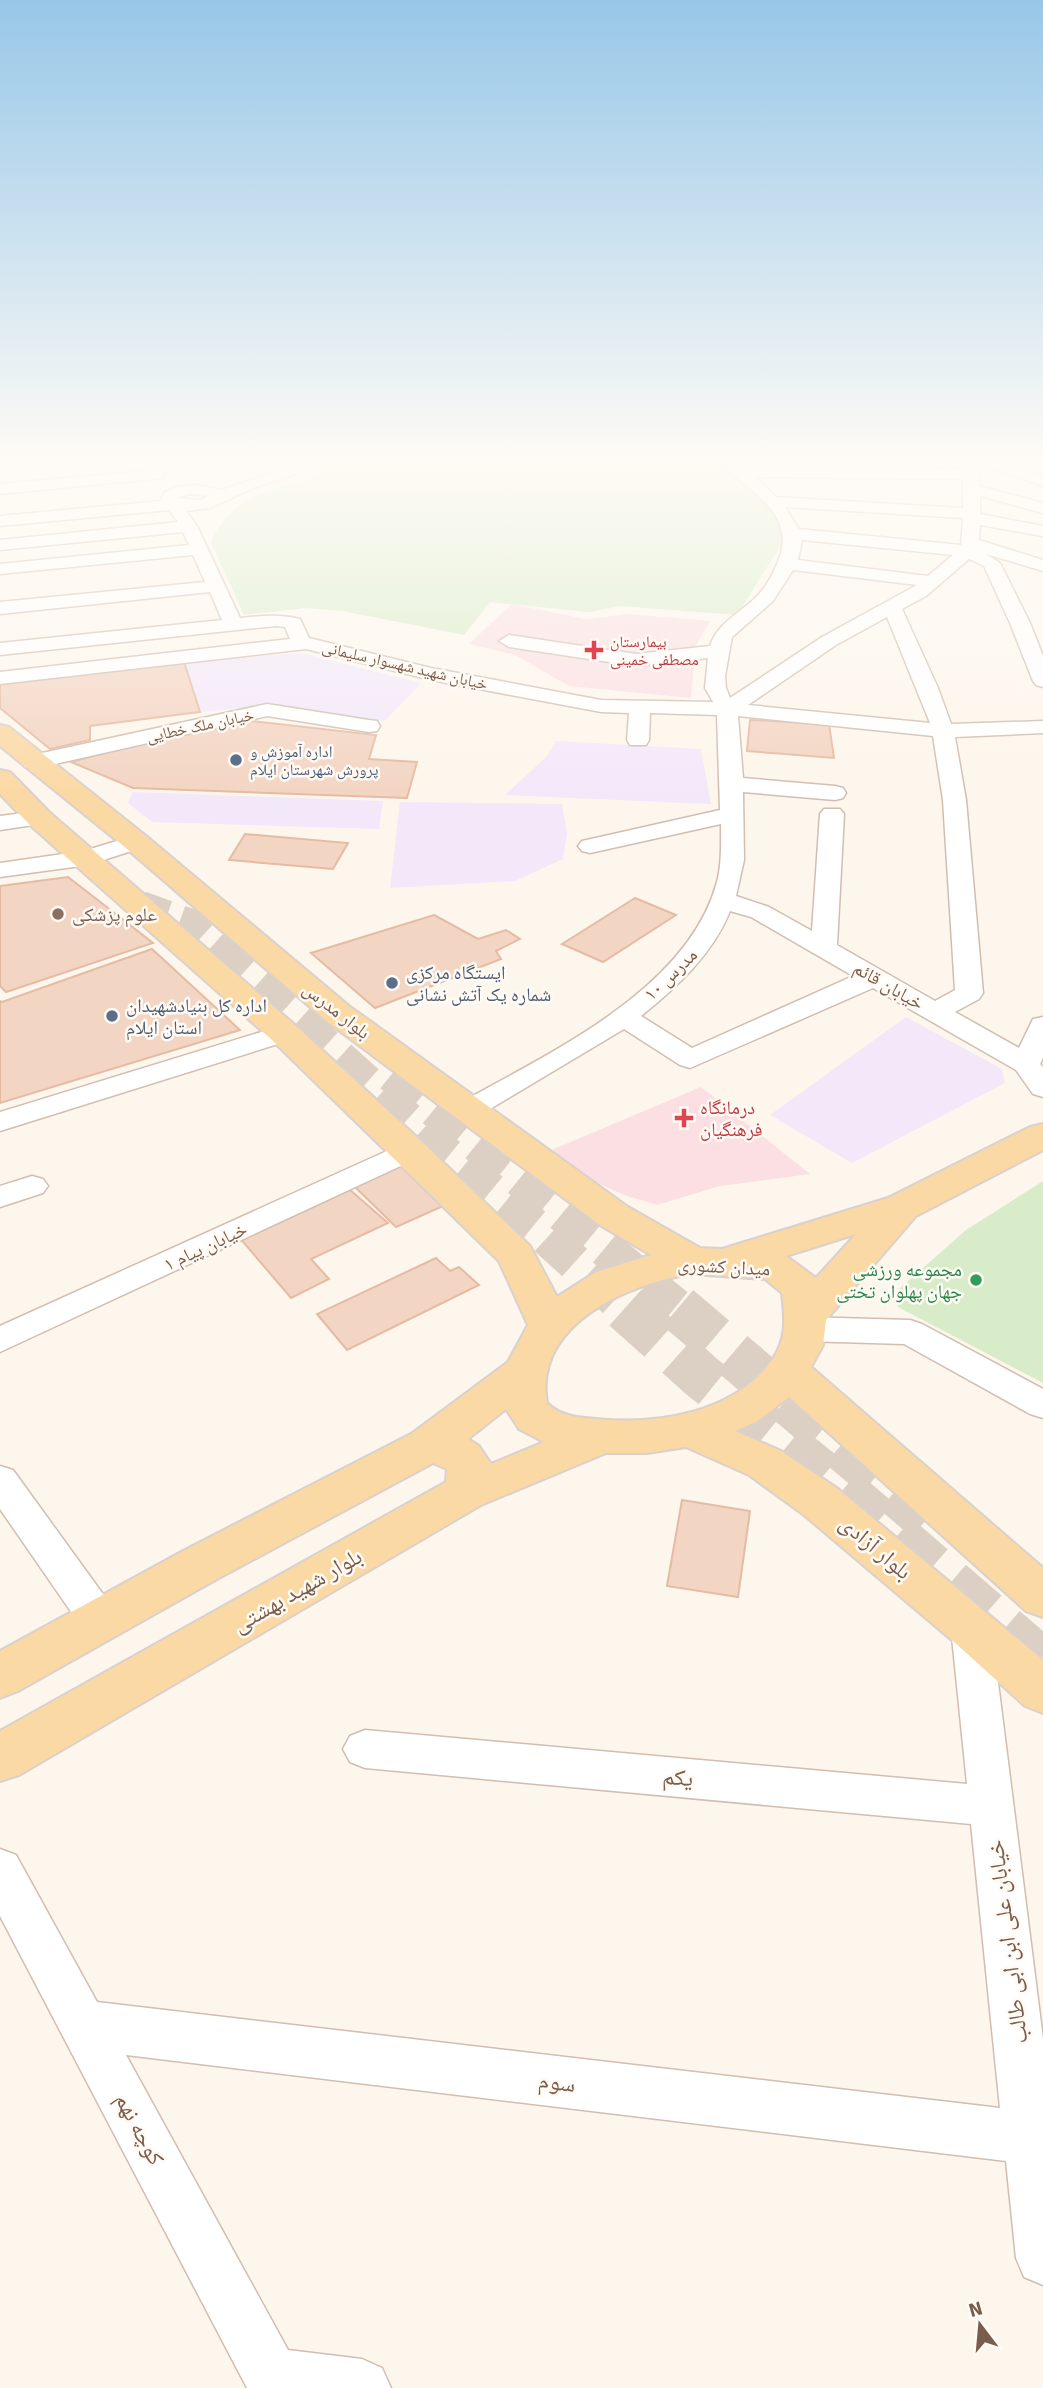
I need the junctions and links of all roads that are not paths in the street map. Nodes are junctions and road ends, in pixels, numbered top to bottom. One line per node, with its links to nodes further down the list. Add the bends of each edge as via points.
1 (1, 569): 11 (street)
2 (71, 569): 11 (street)
3 (153, 569): 11 (street)
4 (209, 569): 10 (street)
5 (783, 569): 18 (street, via 766,597 726,630)
6 (830, 569): 9 (street)
7 (946, 569): 9 (street)
8 (995, 569): 20 (street, via 1025,618)
9 (933, 582): 13 (street)
10 (216, 586): 11 (street); 14 (street)
11 (80, 600): 12 (street); 14 (street); 17 (street)
12 (0, 608)
13 (892, 608): 22 (street, via 829,641); 25 (street)
14 (233, 624): 16 (street, via 293,623)
15 (509, 641): 18 (street, via 636,660)
16 (302, 643): 19 (street, خیابان شهید شهسوار سلیمانی); 21 (street, خیابان شهید شهسوار سلیمانی, via 431,674 601,706)
17 (0, 649)
18 (719, 651): 22 (street, مدرس ۱۰, via 716,691)
19 (0, 678)
20 (1043, 681)
21 (640, 707): 22 (street, خیابان شهید شهسوار سلیمانی); 27 (street)
22 (727, 709): 25 (street, خیابان شهید شهسوار سلیمانی); 30 (street, مدرس ۱۰)
23 (369, 726): 28 (street, خیابان ملک خطایی, via 267,710)
24 (1043, 727): 25 (street, خیابان شهید شهسوار سلیمانی)
25 (942, 728): 41 (street, via 960,851 969,993)
26 (0, 733): 28 (main road, بلوار مدرس)
27 (638, 740)
28 (33, 762): 34 (main road, بلوار مدرس)
29 (0, 778): 32 (main road)
30 (731, 784): 31 (street, مدرس ۱۰); 39 (street, via 834,804)
31 (732, 814): 35 (street); 38 (street, مدرس ۱۰, via 729,886)
32 (39, 818): 33 (street); 36 (main road)
33 (0, 823)
34 (136, 842): 36 (street); 47 (main road, بلوار مدرس, via 337,1013)
35 (590, 846)
36 (88, 858): 37 (street); 44 (main road)
37 (0, 870)
38 (722, 900): 39 (street, خیابان قائم, via 760,912); 42 (street, مدرس ۱۰, via 696,950 670,979)
39 (824, 948): 40 (street, خیابان قائم)
40 (874, 977): 41 (street, خیابان قائم); 42 (street, via 690,1059)
41 (936, 1012): 45 (street, خیابان قائم)
42 (622, 1016): 47 (street, مدرس ۱۰, via 597,1036)
43 (1043, 1026): 45 (street)
44 (284, 1033): 48 (street); 50 (main road)
45 (1026, 1064): 46 (street, خیابان قائم)
46 (1043, 1088)
47 (470, 1109): 54 (main road, بلوار مدرس, via 614,1216)
48 (0, 1122)
49 (1043, 1135): 53 (main road)
50 (409, 1150): 56 (main road, via 516,1255); 57 (street, خیابان پیام ۱)
51 (32, 1186): 52 (street)
52 (0, 1197)
53 (902, 1207): 54 (main road); 55 (main road)
54 (707, 1261): 55 (main road, میدان کشوری, via 775,1266 785,1272 802,1287); 56 (main road, میدان کشوری, via 634,1272 592,1289)
55 (805, 1322): 59 (main road, میدان کشوری, via 802,1344); 60 (street, via 910,1332)
56 (550, 1326): 58 (main road, میدان کشوری)
57 (0, 1340)
58 (527, 1370): 62 (main road, میدان کشوری, via 523,1401 530,1413 557,1430); 63 (main road)
59 (788, 1371): 61 (main road, میدان کشوری, via 727,1418); 66 (main road)
60 (1043, 1405)
61 (691, 1430): 62 (main road, میدان کشوری, via 658,1437); 68 (main road, بلوار آزادی, via 765,1463 821,1502)
62 (601, 1437): 65 (main road, بلوار شهید بهشتی)
63 (427, 1446): 65 (main road, via 451,1449 467,1462 471,1483); 67 (main road)
64 (0, 1480): 67 (street)
65 (465, 1493): 72 (main road, بلوار شهید بهشتی)
66 (1043, 1597)
67 (99, 1620): 69 (main road)
68 (971, 1627): 70 (main road, بلوار آزادی); 73 (street, خیابان علی ابن ابی طالب)
69 (0, 1676)
70 (1043, 1691)
71 (365, 1749): 73 (street, یکم)
72 (0, 1758)
73 (992, 1806): 76 (street, خیابان علی ابن ابی طالب)
74 (0, 1870): 75 (street, کوچه نهم)
75 (84, 2025): 76 (street, سوم); 78 (street, کوچه نهم)
76 (1036, 2139): 77 (street, خیابان علی ابن ابی طالب)
77 (1043, 2258)
78 (275, 2382): 79 (street)
79 (362, 2388)

